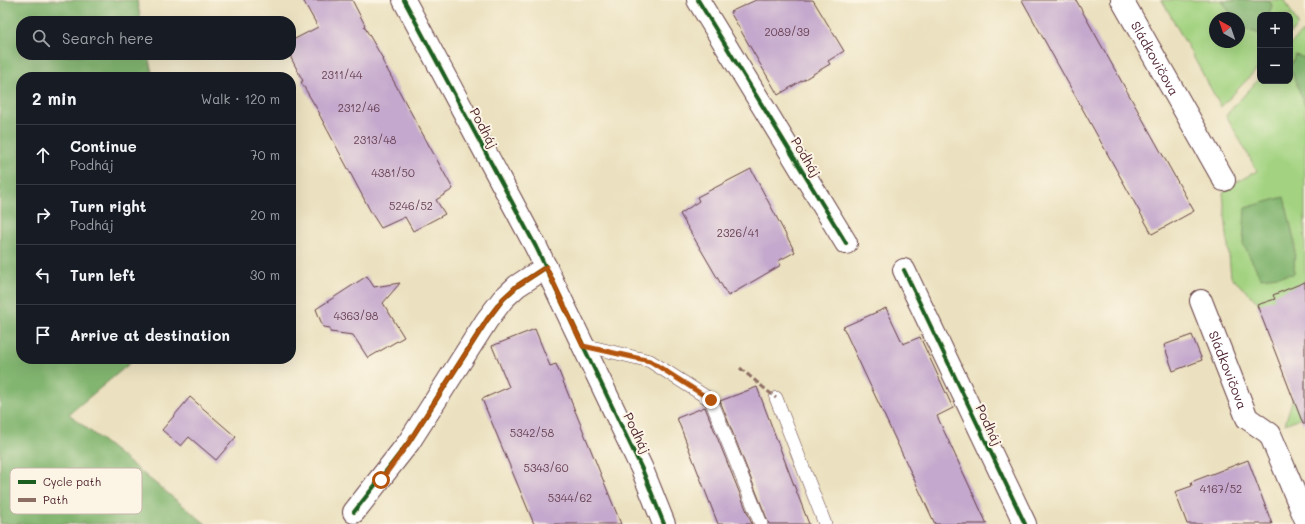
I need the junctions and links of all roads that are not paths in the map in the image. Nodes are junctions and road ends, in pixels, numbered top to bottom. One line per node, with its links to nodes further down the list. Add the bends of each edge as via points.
1 (404, 0): 6 (street, Podháj)
2 (698, 0): 5 (street, Podháj)
3 (1122, 0): 4 (street, Sládkovičova)
4 (1224, 180)
5 (846, 243)
6 (546, 267): 9 (street, Podháj); 11 (street, via 517,286 503,299 409,442)
7 (904, 270): 16 (street, Podháj)
8 (1201, 301): 12 (street, Sládkovičova, via 1247,418 1270,434)
9 (583, 346): 13 (street, Podháj, via 642,469); 14 (lane, via 650,361 711,400)
10 (776, 398): 15 (lane)
11 (354, 512)
12 (1305, 518)
13 (664, 524)
14 (761, 524)
15 (825, 524)
16 (1025, 524)

